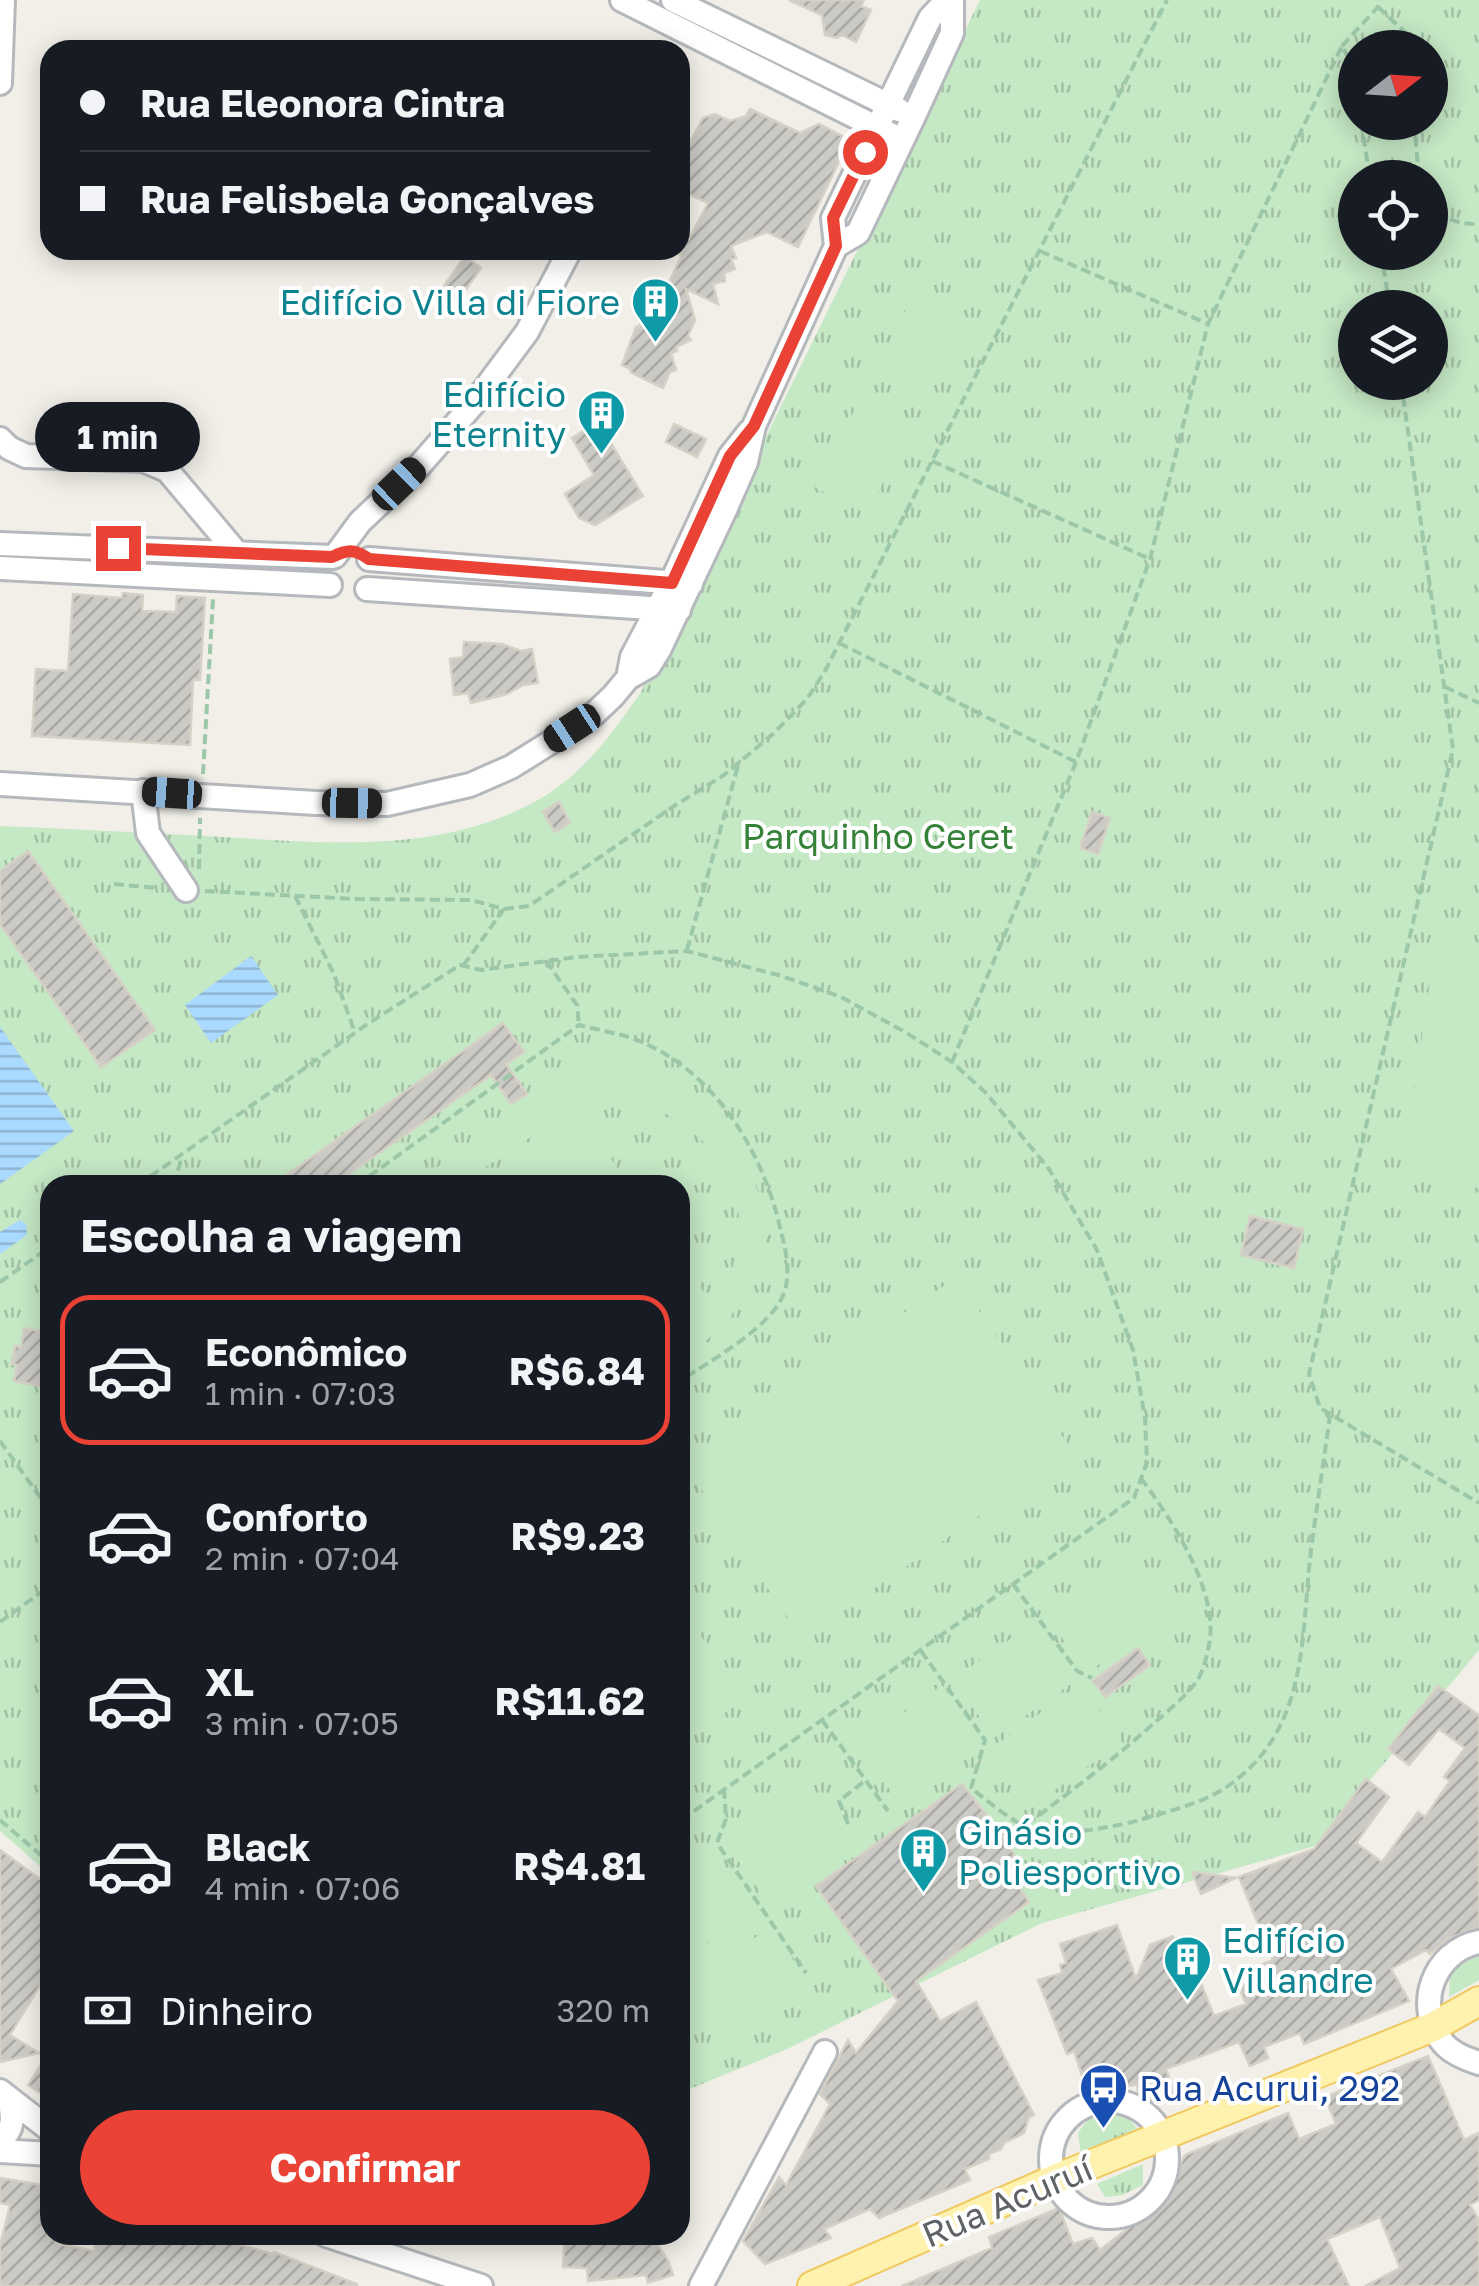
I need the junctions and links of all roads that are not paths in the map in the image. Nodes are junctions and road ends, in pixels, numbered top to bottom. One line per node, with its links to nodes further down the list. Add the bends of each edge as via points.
1 (3, 0): 8 (street)
2 (622, 0): 6 (street)
3 (673, 0): 5 (street)
4 (950, 0): 9 (street, via 930,18); 10 (street, via 952,33)
5 (709, 8): 9 (street)
6 (678, 40)
7 (690, 46): 11 (street)
8 (0, 83)
9 (888, 104): 10 (street); 11 (street)
10 (914, 116): 12 (street)
11 (877, 128): 12 (street); 13 (street, via 833,218)
12 (902, 140): 13 (street, via 858,234)
13 (836, 246): 22 (street, via 754,426 746,462)
14 (565, 260): 16 (street, via 527,332 475,402)
15 (0, 438): 18 (street, via 26,456 154,463)
16 (360, 522): 19 (street); 20 (street)
17 (0, 544): 18 (street)
18 (236, 552): 19 (street)
19 (334, 556): 20 (street, via 344,550); 23 (street, via 326,576)
20 (366, 557): 22 (street); 24 (street, via 373,569)
21 (0, 568): 23 (street)
22 (681, 584): 25 (street)
23 (330, 586): 24 (street, via 341,595)
24 (367, 589): 25 (street)
25 (668, 610): 27 (street, via 632,657 628,678 594,714 512,767 470,785 387,804)
26 (0, 784): 27 (street)
27 (143, 791): 28 (street, via 148,833)
28 (192, 891)
29 (1479, 1942): 31 (street, via 1438,1968 1428,2007)
30 (1479, 2000): 31 (main road, Rua Acuruí)
31 (1434, 2026): 33 (street, via 1444,2044); 36 (main road, Rua Acuruí)
32 (825, 2052): 43 (street)
33 (1479, 2064)
34 (5, 2095): 35 (street); 37 (street, via 14,2120)
35 (40, 2122)
36 (1162, 2135): 40 (main road, Rua Acuruí); 40 (street, via 1152,2119 1117,2101 1079,2109 1054,2140); 40 (street, via 1166,2172 1159,2189 1131,2213 1113,2217 1078,2208)
37 (0, 2141)
38 (0, 2151): 39 (street)
39 (40, 2153)
40 (1055, 2179): 44 (main road, Rua Acuruí)
41 (356, 2245): 42 (street)
42 (481, 2286)
43 (701, 2286)
44 (812, 2286)

